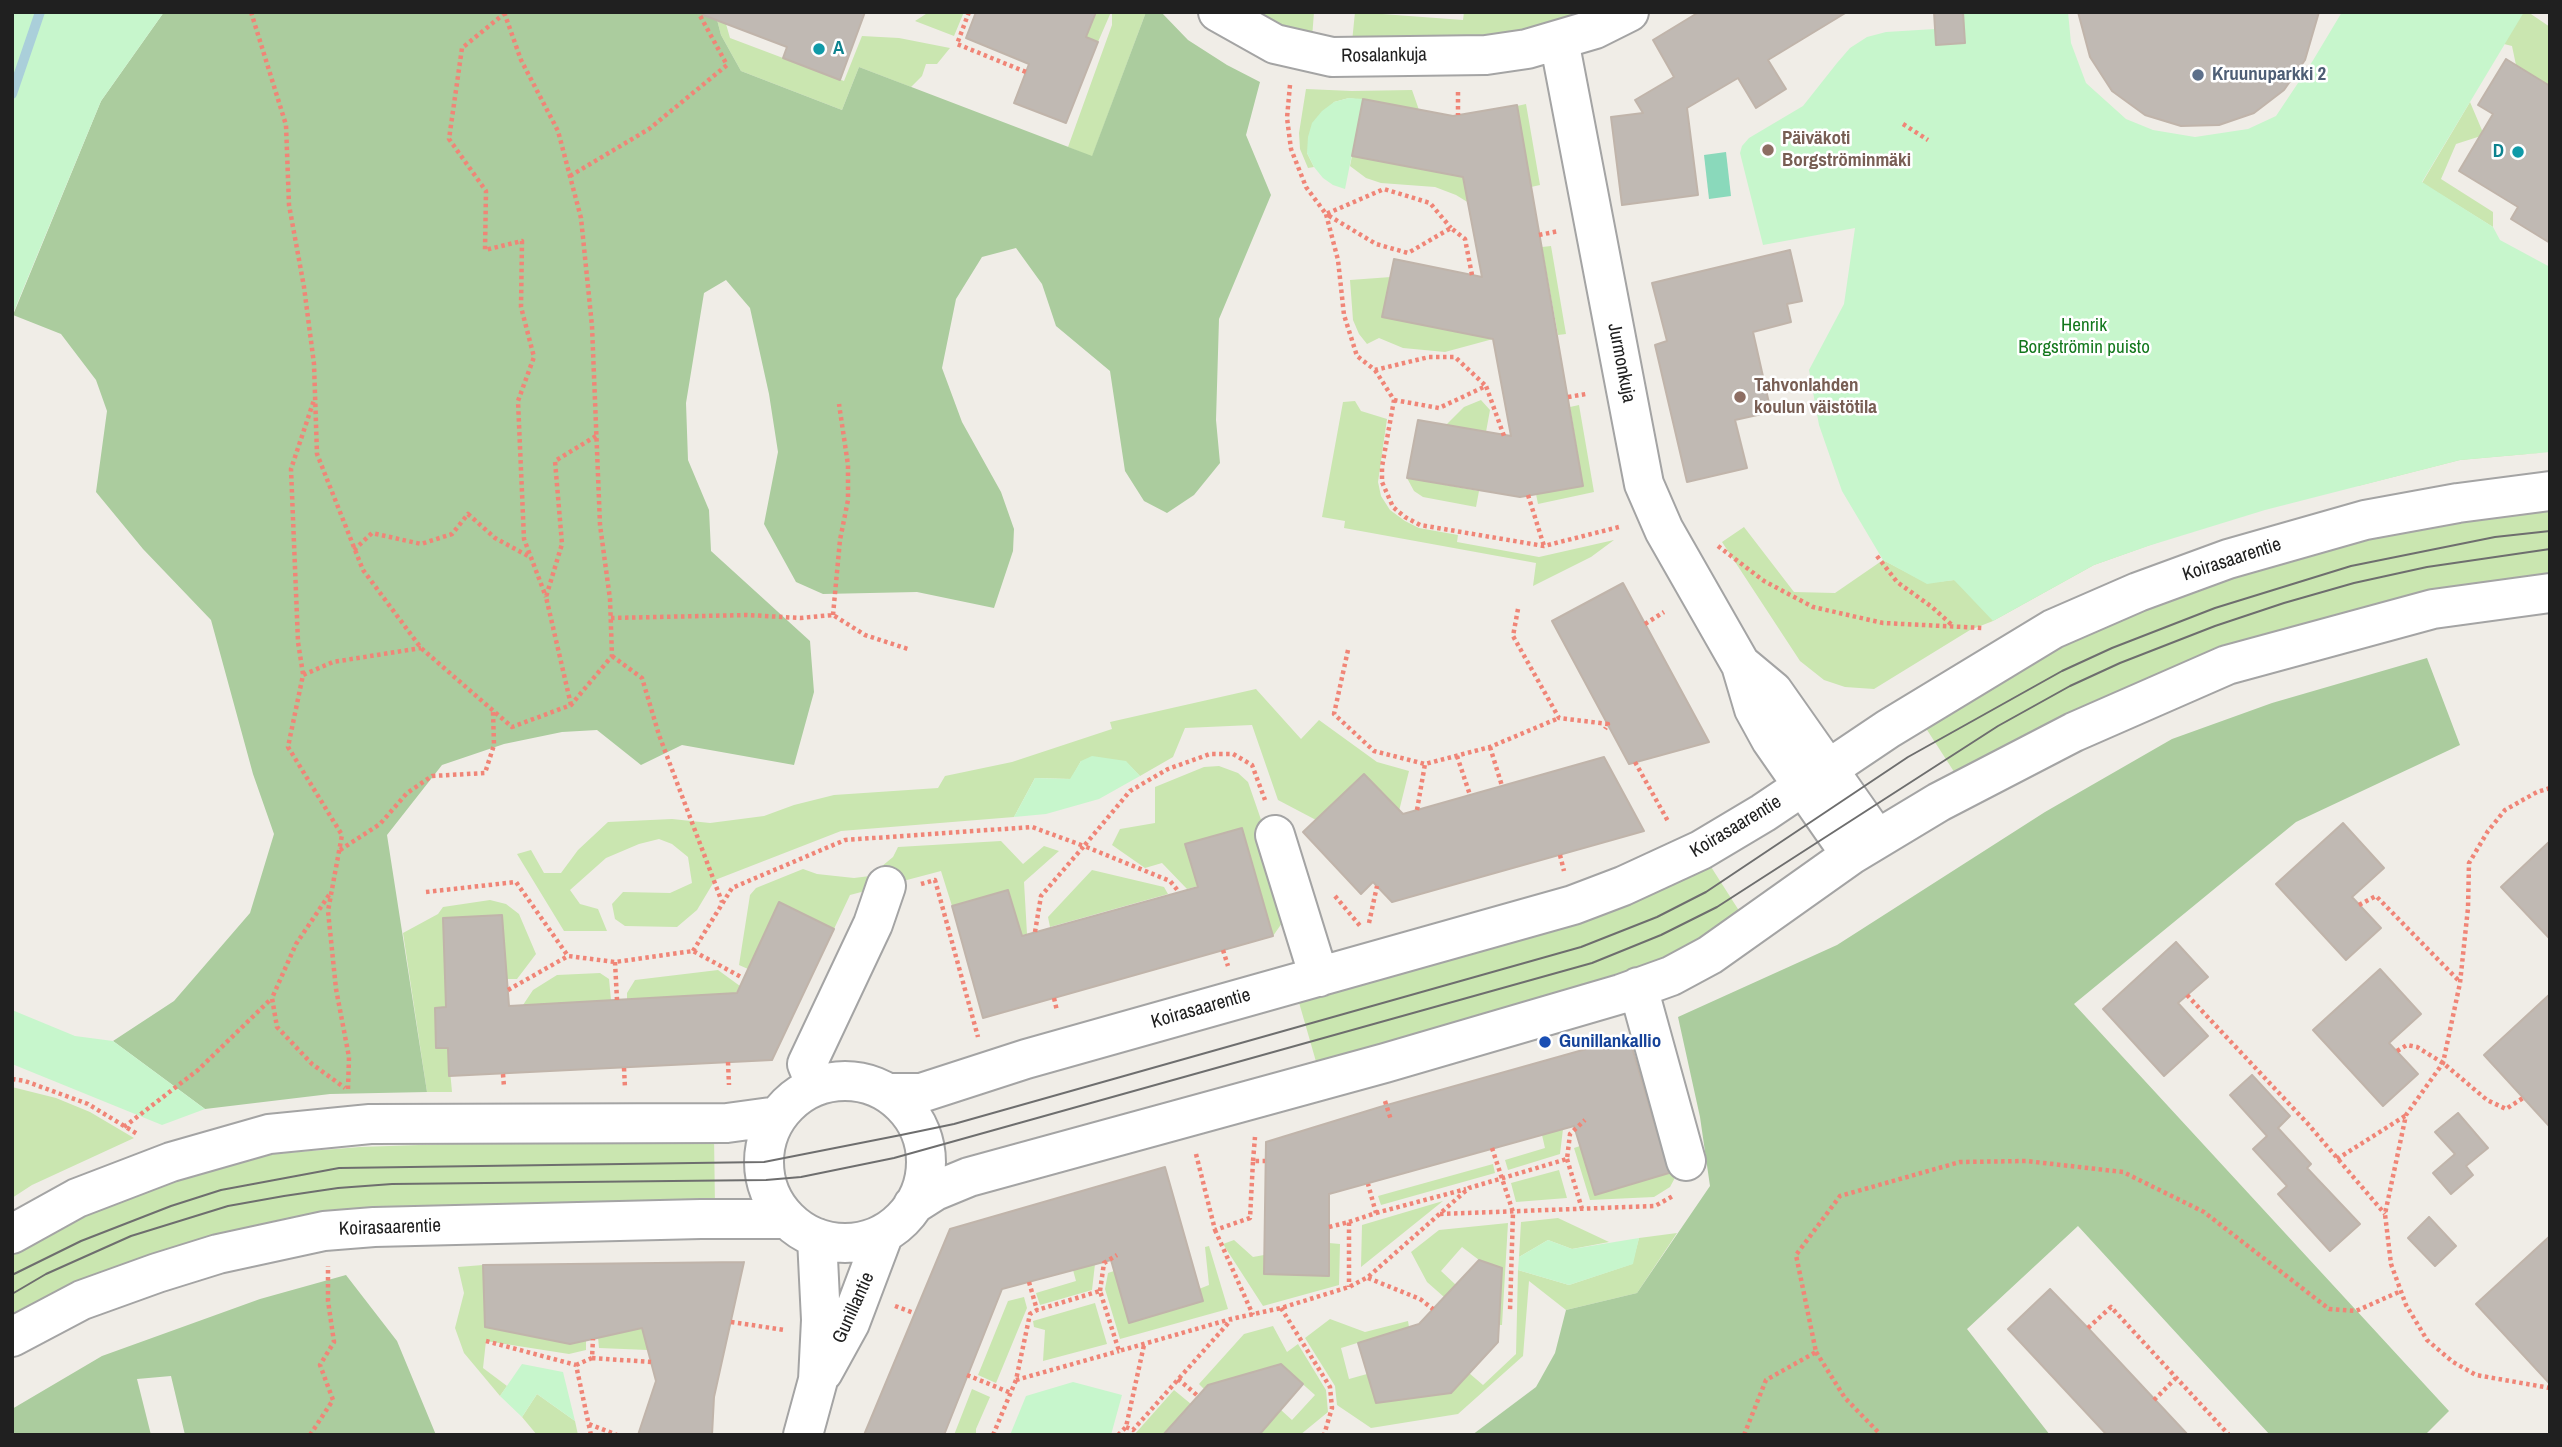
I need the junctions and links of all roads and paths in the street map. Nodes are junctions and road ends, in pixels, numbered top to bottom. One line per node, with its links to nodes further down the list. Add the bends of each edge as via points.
1 (251, 12): 23 (path, via 286,125 289,205 304,287)
2 (698, 12): 14 (path, via 727,65 649,130)
3 (969, 12): 8 (path, via 957,44)
4 (1218, 12): 7 (street, Rosalankuja, via 1275,44 1332,57 1486,55)
5 (1629, 12): 7 (street, Rosalankuja)
6 (504, 13): 14 (path, via 521,61 558,131); 36 (path, via 462,48 449,139 486,191 485,250 522,241 521,307 534,357 518,401 524,539)
7 (1559, 40): 59 (street, Jurmonkuja, via 1644,484 1664,530 1741,665 1754,709 1771,740)
8 (1026, 72)
9 (1291, 80): 15 (path, via 1287,118 1291,149 1306,187)
10 (1458, 80): 11 (path)
11 (1458, 115)
12 (1903, 124): 13 (path)
13 (1928, 140)
14 (570, 176): 27 (path, via 584,245)
15 (1326, 215): 16 (path, via 1376,244 1408,253); 16 (path, via 1384,189 1430,203); 20 (path, via 1338,260 1344,315 1357,356)
16 (1451, 228): 19 (path, via 1465,239)
17 (1559, 231): 18 (path)
18 (1539, 235)
19 (1472, 275)
20 (1375, 370): 21 (path, via 1429,357 1455,357); 25 (path)
21 (1486, 386): 25 (path, via 1439,408); 28 (path)
22 (1586, 394): 24 (path)
23 (315, 396): 34 (path, via 317,454); 50 (path, via 291,469)
24 (1568, 397)
25 (1394, 400): 33 (path, via 1382,482 1393,506 1420,525)
26 (839, 404): 41 (path, via 848,500)
27 (596, 435): 38 (path, via 555,461 562,544); 42 (path)
28 (1504, 436)
29 (2550, 491): 59 (street, Koirasaarentie, via 2365,520 2228,559 2138,592 2053,629)
30 (1528, 495): 33 (path)
31 (1619, 527): 33 (path)
32 (1714, 543): 44 (path, via 1764,581 1814,607 1883,623)
33 (1544, 546)
34 (354, 550): 36 (path, via 372,533 421,544 442,538 452,534 468,514 495,538); 46 (path, via 363,570)
35 (1877, 556): 44 (path, via 1897,582)
36 (530, 557): 38 (path)
37 (2550, 593): 67 (street, via 2433,609 2227,665 2074,732 1938,802)
38 (546, 597): 51 (path)
39 (1518, 609): 53 (path, via 1513,636)
40 (1664, 612): 43 (path)
41 (834, 615): 42 (path); 47 (path, via 865,635)
42 (611, 618): 49 (path)
43 (1645, 624)
44 (1953, 626): 45 (path)
45 (1989, 628)
46 (421, 648): 50 (path, via 333,662); 52 (path)
47 (908, 649)
48 (1348, 650): 58 (path, via 1334,714 1374,751)
49 (612, 656): 51 (path); 77 (path, via 642,678)
50 (303, 675): 68 (path, via 288,747 342,835)
51 (571, 705): 52 (path, via 512,727)
52 (493, 711): 68 (path, via 494,745 485,773 432,776 407,793 380,824)
53 (1559, 718): 54 (path, via 1608,724); 55 (path)
54 (1605, 729)
55 (1490, 747): 56 (path); 60 (path)
56 (1457, 756): 58 (path); 62 (path)
57 (1635, 762): 64 (path)
58 (1426, 764): 63 (path)
59 (1815, 778): 67 (street, Jurmonkuja); 83 (street, Koirasaarentie, via 1701,850 1623,886 1573,905)
60 (1502, 786)
61 (2550, 788): 85 (path, via 2505,810 2469,863)
62 (1470, 795)
63 (1417, 810)
64 (1675, 834)
65 (1275, 835): 66 (path, via 1252,765 1233,754 1210,754 1168,769 1130,791); 83 (street)
66 (1084, 846): 76 (path, via 1170,881); 77 (path, via 1032,827 845,840 732,888); 79 (path, via 1041,896)
67 (1864, 847): 86 (street, via 1710,955)
68 (340, 850): 74 (path)
69 (1560, 855): 70 (path)
70 (1565, 875)
71 (898, 886): 91 (path, via 934,880); 97 (street, via 873,924 807,1064)
72 (1377, 886): 73 (path, via 1366,933)
73 (1327, 887)
74 (332, 891): 89 (path, via 296,944); 89 (path, via 328,911 349,1057 348,1091 312,1064 278,1027)
75 (426, 892): 81 (path, via 516,882)
76 (1179, 892)
77 (722, 902): 80 (path)
78 (2360, 905): 85 (path, via 2376,897)
79 (1035, 932)
80 (693, 951): 82 (path); 84 (path)
81 (568, 956): 82 (path); 87 (path)
82 (615, 962): 90 (path)
83 (1319, 977): 99 (street, Koirasaarentie, via 922,1093)
84 (743, 978)
85 (2460, 983): 94 (path)
86 (1638, 987): 116 (street); 120 (street, via 1385,1063 969,1177)
87 (508, 990)
88 (2187, 995): 113 (path)
89 (272, 998): 107 (path, via 198,1070)
90 (617, 1000)
91 (980, 1043)
92 (2396, 1051): 94 (path, via 2407,1045 2417,1047)
93 (728, 1062): 101 (path)
94 (2443, 1063): 102 (path, via 2487,1100 2506,1109); 103 (path)
95 (624, 1068): 100 (path)
96 (12, 1079): 107 (path, via 88,1104)
97 (816, 1086): 99 (street, via 845,1081); 104 (street, via 801,1093)
98 (1381, 1091): 105 (path)
99 (888, 1093): 120 (street, via 912,1116 923,1140 924,1179)
100 (625, 1096)
101 (730, 1097)
102 (2523, 1098)
103 (2406, 1115): 113 (path); 125 (path)
104 (778, 1116): 128 (street, via 767,1138 764,1171 774,1201); 131 (street, via 727,1123 370,1124 269,1134 172,1162 77,1198)
105 (1391, 1120)
106 (1585, 1120): 112 (path, via 1570,1134)
107 (124, 1127): 109 (path)
108 (1255, 1135): 114 (path)
109 (144, 1138)
110 (1192, 1143): 129 (path)
111 (1492, 1148): 117 (path)
112 (1567, 1159): 117 (path); 121 (path)
113 (2337, 1159): 125 (path)
114 (1252, 1161): 115 (path); 129 (path, via 1250,1218)
115 (1265, 1161)
116 (1686, 1161): 121 (path, via 1688,1176 1671,1199 1656,1206)
117 (1502, 1177): 119 (path); 122 (path)
118 (1368, 1184): 123 (path)
119 (1469, 1188): 123 (path); 124 (path)
120 (913, 1205): 130 (street)
121 (1581, 1209): 122 (path)
122 (1513, 1212): 124 (path); 142 (path)
123 (1376, 1213): 126 (path)
124 (1439, 1214): 134 (path)
125 (2385, 1214): 138 (path, via 2391,1264)
126 (1349, 1222): 127 (path); 136 (path)
127 (1329, 1227)
128 (802, 1228): 130 (street, via 840,1242); 148 (street, Koirasaarentie, via 701,1219 324,1231 218,1254 157,1273 82,1300); 160 (street, Gunillantie, via 821,1320)
129 (1215, 1230): 143 (path)
130 (884, 1233): 160 (street, Gunillantie, via 850,1323)
131 (12, 1234)
132 (1117, 1255): 137 (path, via 1104,1263)
133 (327, 1256): 168 (path, via 334,1342 320,1365 333,1400)
134 (1368, 1277): 136 (path); 140 (path)
135 (1029, 1282): 141 (path)
136 (1349, 1287): 139 (path)
137 (1100, 1291): 141 (path); 152 (path)
138 (2401, 1291): 153 (path, via 2356,1311 2329,1309 2204,1212 2123,1172 2026,1161 1960,1162 1840,1196 1796,1255); 162 (path, via 2427,1340 2453,1362 2476,1375)
139 (1281, 1308): 143 (path); 174 (path, via 1330,1387 1332,1408)
140 (1433, 1309)
141 (1037, 1310): 161 (path, via 1030,1314)
142 (1510, 1311)
143 (1253, 1315): 144 (path)
144 (1231, 1319): 151 (path); 159 (path)
145 (731, 1322): 147 (path)
146 (2088, 1328): 158 (path, via 2111,1307)
147 (788, 1331)
148 (12, 1337)
149 (593, 1339): 154 (path)
150 (486, 1341): 156 (path)
151 (1144, 1344): 152 (path); 167 (path)
152 (1119, 1351): 161 (path)
153 (1816, 1352): 175 (path, via 1766,1380); 176 (path, via 1845,1398)
154 (592, 1358): 155 (path); 156 (path)
155 (651, 1362)
156 (576, 1365): 166 (path)
157 (967, 1375): 163 (path)
158 (2176, 1378): 165 (path); 177 (path)
159 (1178, 1379): 164 (path); 167 (path, via 1133,1430)
160 (818, 1380): 171 (street, Gunillantie)
161 (1016, 1380): 163 (path)
162 (2550, 1388)
163 (1011, 1393): 172 (path)
164 (1198, 1396)
165 (2154, 1399)
166 (589, 1424): 169 (path); 170 (path)
167 (1125, 1427): 173 (path)
168 (310, 1435)
169 (591, 1435)
170 (617, 1435)
171 (803, 1435)
172 (993, 1435)
173 (1118, 1435)
174 (1324, 1435)
175 (1744, 1435)
176 (1881, 1435)
177 (2228, 1435)

